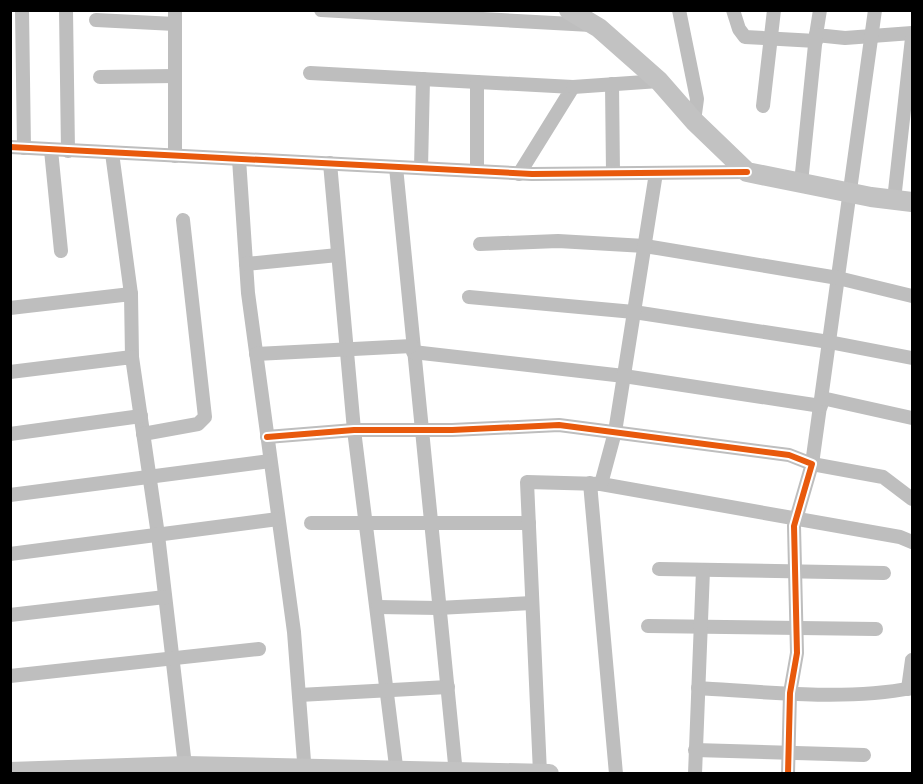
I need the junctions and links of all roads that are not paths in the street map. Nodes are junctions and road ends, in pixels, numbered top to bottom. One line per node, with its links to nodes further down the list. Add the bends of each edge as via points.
1 (22, 10): 30 (street)
2 (66, 10): 32 (street)
3 (321, 10): 10 (street)
4 (569, 10): 14 (main road)
5 (679, 10): 29 (street, via 697,99)
6 (733, 10): 19 (street, via 745,38)
7 (774, 10): 19 (street)
8 (820, 10): 17 (street)
9 (875, 10): 16 (street)
10 (351, 11): 11 (street)
11 (407, 13): 14 (street)
12 (175, 17): 13 (street); 21 (street)
13 (96, 20)
14 (593, 25): 24 (main road)
15 (912, 33): 16 (street)
16 (872, 36): 17 (street); 45 (street)
17 (816, 38): 19 (street); 44 (street)
18 (912, 38): 46 (street)
19 (771, 40): 28 (street)
20 (310, 73): 23 (street)
21 (175, 76): 22 (street); 34 (street)
22 (100, 77)
23 (423, 79): 25 (street); 38 (street)
24 (659, 81): 26 (street); 29 (main road)
25 (477, 82): 27 (street); 39 (street)
26 (612, 84): 27 (street); 41 (street)
27 (573, 87): 43 (street)
28 (763, 106)
29 (694, 121): 40 (main road)
30 (17, 148): 31 (street)
31 (51, 150): 32 (street); 50 (street)
32 (68, 151): 33 (street)
33 (112, 153): 34 (street); 54 (street)
34 (175, 156): 35 (street)
35 (238, 159): 36 (street); 52 (street)
36 (330, 163): 37 (street); 51 (street)
37 (396, 167): 38 (street); 61 (street)
38 (422, 168): 39 (street)
39 (477, 171): 43 (street)
40 (747, 172): 42 (street); 44 (main road)
41 (614, 173): 42 (street); 43 (street)
42 (656, 173): 49 (street)
43 (519, 174)
44 (801, 183): 45 (main road)
45 (850, 193): 46 (main road); 53 (street)
46 (903, 201)
47 (183, 220): 74 (street, via 205,417 198,424)
48 (480, 244): 49 (street, via 558,241)
49 (645, 246): 53 (street); 58 (street)
50 (61, 251)
51 (338, 255): 52 (street); 60 (street)
52 (246, 264): 62 (street)
53 (838, 278): 55 (street); 59 (street)
54 (131, 294): 57 (street); 63 (street)
55 (912, 296)
56 (469, 297): 58 (street)
57 (10, 308)
58 (634, 312): 59 (street); 66 (street)
59 (829, 342): 64 (street); 67 (street)
60 (346, 349): 61 (street); 62 (street); 70 (street)
61 (413, 349): 66 (street); 71 (street)
62 (256, 354): 75 (street)
63 (132, 357): 65 (street); 68 (street)
64 (912, 358)
65 (10, 372)
66 (624, 376): 67 (street); 72 (street)
67 (821, 402): 69 (street); 77 (street)
68 (141, 416): 73 (street); 74 (street)
69 (912, 418)
70 (354, 430): 71 (street); 75 (street); 86 (street)
71 (420, 430): 72 (street, via 559,425); 87 (street)
72 (615, 432): 77 (street, via 789,455); 79 (street)
73 (10, 434)
74 (143, 434): 78 (street)
75 (267, 438): 76 (street)
76 (270, 461): 78 (street); 82 (street)
77 (812, 464): 81 (street, via 883,477); 83 (street)
78 (149, 477): 80 (street); 88 (street)
79 (596, 483): 83 (street); 85 (street, via 527,482); 125 (street)
80 (10, 495)
81 (912, 499)
82 (278, 519): 88 (street); 113 (street)
83 (796, 519): 89 (street); 93 (street)
84 (311, 523): 86 (street)
85 (529, 523): 87 (street); 96 (street)
86 (367, 524): 87 (street); 97 (street)
87 (430, 524): 98 (street)
88 (158, 535): 90 (street); 95 (street)
89 (912, 542)
90 (10, 554)
91 (659, 569): 92 (street)
92 (703, 570): 93 (street); 101 (street)
93 (795, 570): 94 (street); 102 (street)
94 (884, 573)
95 (165, 597): 99 (street); 105 (street)
96 (532, 603): 98 (street); 123 (street)
97 (378, 607): 98 (street); 111 (street)
98 (438, 608): 108 (street)
99 (10, 615)
100 (648, 626): 101 (street)
101 (700, 628): 102 (street); 109 (street)
102 (796, 629): 103 (street); 112 (street, via 797,653)
103 (876, 629)
104 (259, 649): 105 (street)
105 (173, 657): 107 (street); 117 (street)
106 (912, 660): 110 (street)
107 (10, 676)
108 (448, 687): 111 (street); 122 (street)
109 (698, 688): 112 (street); 114 (street)
110 (910, 688): 112 (street, via 880,693)
111 (385, 690): 113 (street); 120 (street)
112 (790, 693): 115 (street)
113 (299, 695): 119 (street)
114 (695, 750): 115 (street); 126 (street)
115 (790, 753): 116 (street); 127 (street)
116 (864, 755)
117 (186, 770): 118 (main road); 119 (main road)
118 (112, 771): 121 (main road)
119 (305, 771): 120 (main road)
120 (397, 771): 122 (main road)
121 (10, 772)
122 (456, 772): 123 (main road)
123 (527, 773): 124 (main road)
124 (549, 774)
125 (616, 774)
126 (694, 774)
127 (788, 774)

